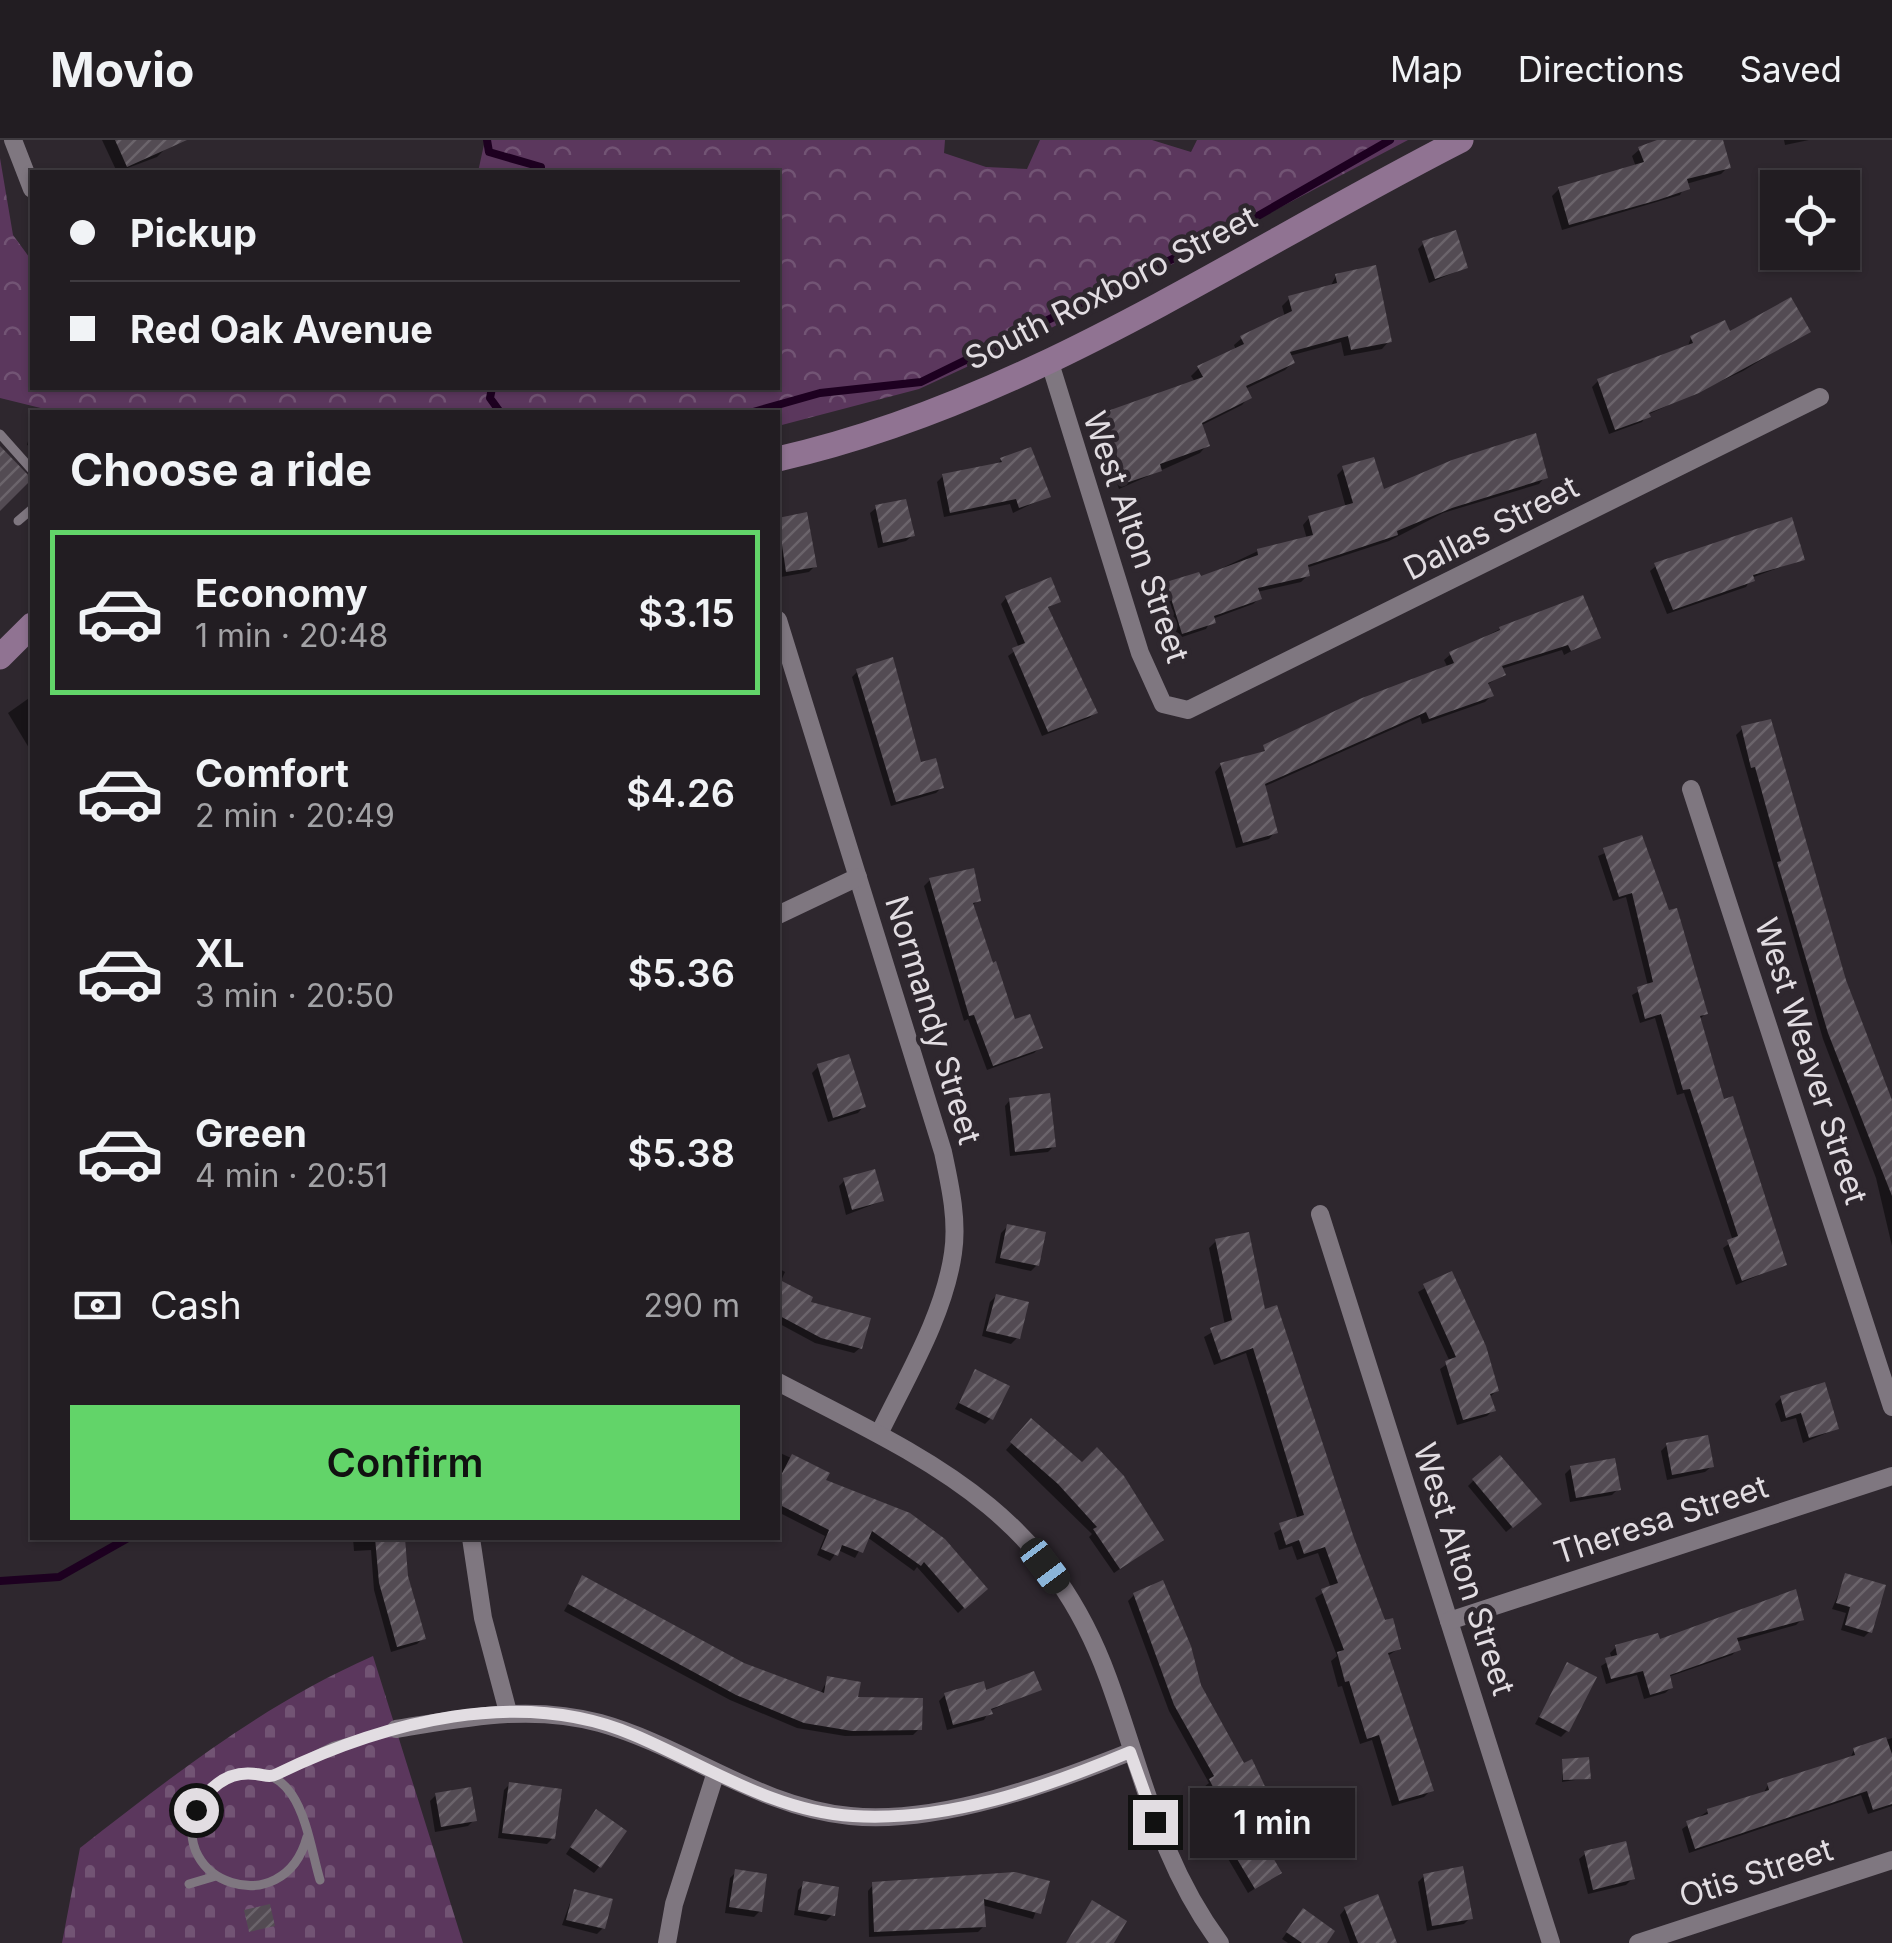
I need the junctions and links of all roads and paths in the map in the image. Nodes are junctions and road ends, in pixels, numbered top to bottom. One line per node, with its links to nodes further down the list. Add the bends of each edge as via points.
1 (14, 140): 3 (street)
2 (1460, 140): 4 (street, South Roxboro Street)
3 (30, 184)
4 (1050, 363): 7 (street, South Roxboro Street, via 939,410); 14 (street, West Alton Street, via 1140,654 1163,704)
5 (1820, 396): 14 (street, Dallas Street)
6 (0, 434): 8 (lane)
7 (780, 458)
8 (30, 468)
9 (30, 511): 10 (lane)
10 (18, 521)
11 (780, 626): 16 (street, Normandy Street)
12 (30, 627): 13 (street)
13 (0, 657)
14 (1188, 710)
15 (1691, 790): 20 (street, West Weaver Street)
16 (858, 877): 17 (street); 21 (street, Normandy Street, via 943,1152 954,1222 949,1274)
17 (780, 914)
18 (1320, 1214): 24 (street, West Alton Street)
19 (780, 1383): 21 (street)
20 (1892, 1407)
21 (879, 1434): 27 (street, via 932,1462 1022,1536 1088,1630)
22 (1892, 1476): 24 (street, Theresa Street)
23 (470, 1540): 25 (street, via 482,1618)
24 (1449, 1621): 37 (street, West Alton Street)
25 (508, 1712): 26 (street); 28 (street, via 597,1722)
26 (396, 1728): 29 (lane, via 334,1746)
27 (1130, 1752): 28 (street, via 1013,1796 893,1816 802,1807); 36 (street, via 1174,1872)
28 (716, 1775): 35 (street)
29 (272, 1777): 30 (lane, via 299,1802); 32 (lane, via 236,1774 205,1794 192,1828 203,1863)
30 (306, 1837): 32 (lane, via 302,1854 280,1878 248,1887); 33 (lane)
31 (1892, 1860): 38 (street, Otis Street)
32 (216, 1876): 34 (lane)
33 (320, 1880)
34 (189, 1884)
35 (667, 1943)
36 (1220, 1943)
37 (1550, 1943)
38 (1638, 1943)

